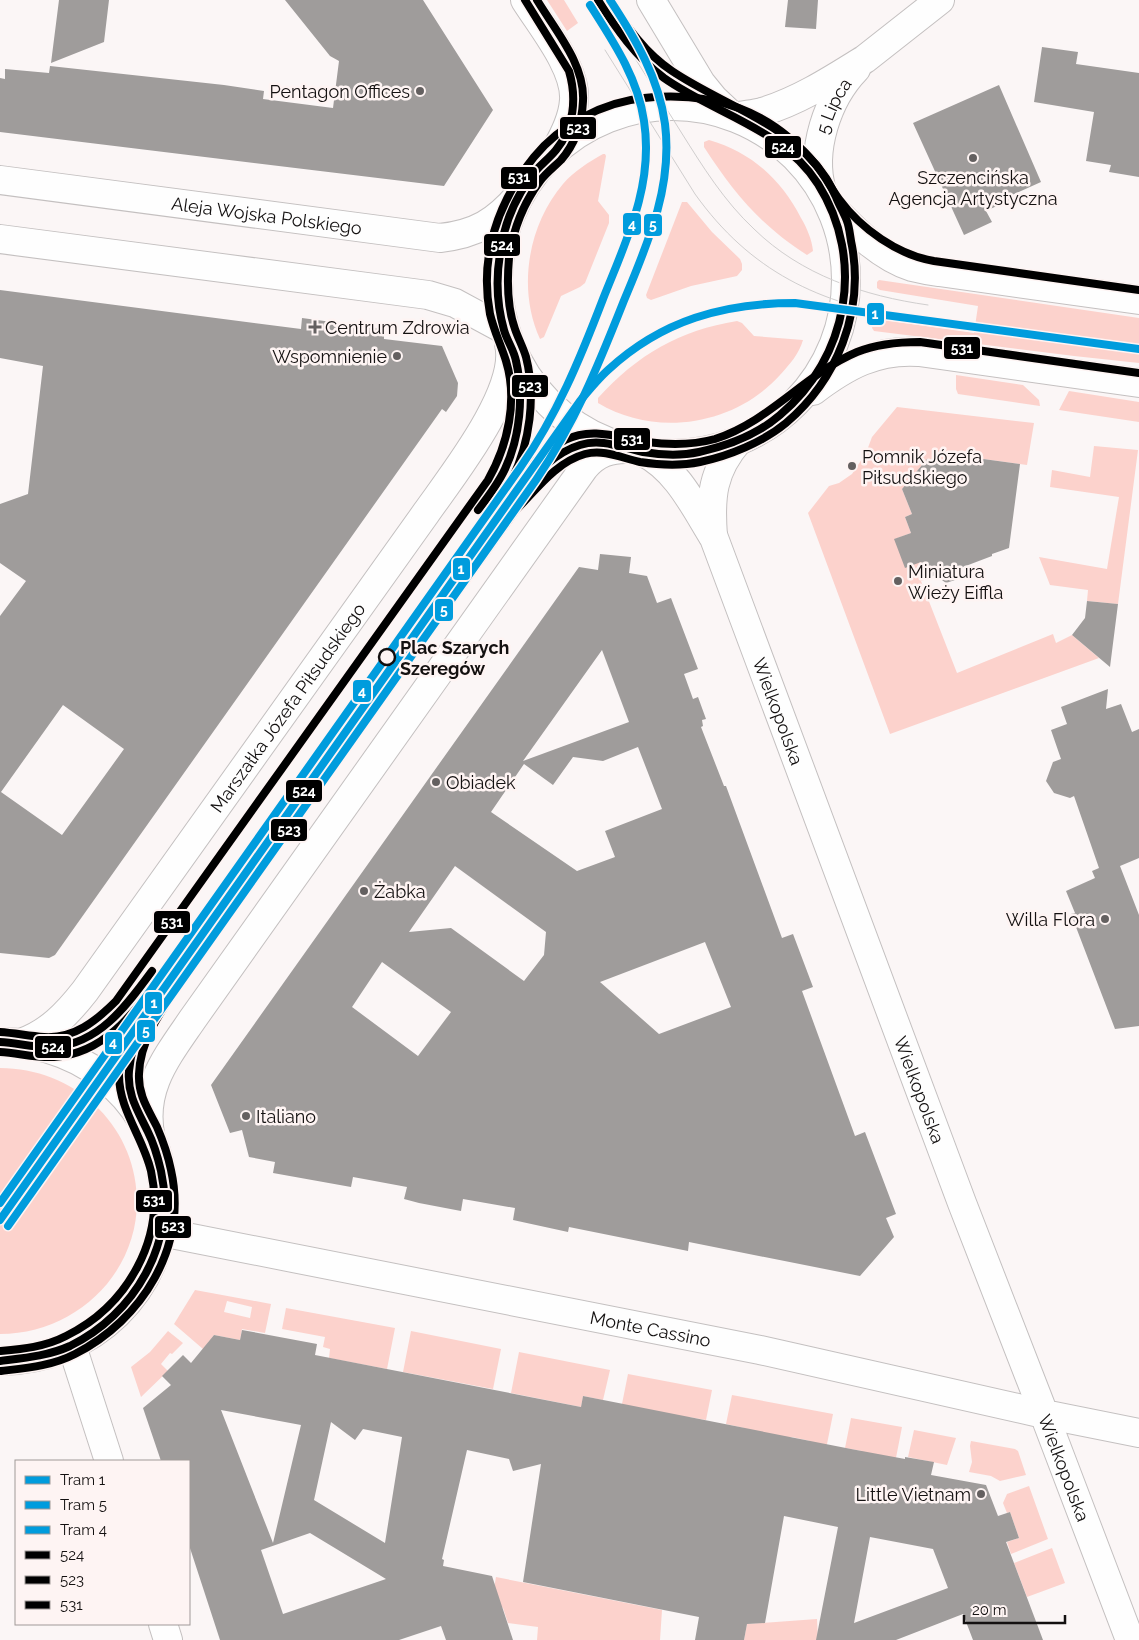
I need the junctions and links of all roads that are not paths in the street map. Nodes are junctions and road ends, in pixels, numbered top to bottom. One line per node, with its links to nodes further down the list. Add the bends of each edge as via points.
1 (525, 0): 6 (street, via 562,58 573,83 574,101 568,127)
2 (652, 0): 5 (street, via 701,83)
3 (940, 0): 4 (street, 5 Lipca)
4 (865, 59): 5 (street, 5 Lipca, via 797,98 761,112); 9 (street, 5 Lipca, via 845,81 828,112 818,152 818,173)
5 (734, 116): 6 (street, via 690,106 641,108 594,123); 9 (street, via 780,142 796,157)
6 (558, 148): 8 (street)
7 (0, 180): 8 (street, Aleja Wojska Polskiego, via 440,238 461,235 493,220)
8 (521, 192): 12 (street, via 504,230 498,262 498,295)
9 (825, 196): 11 (street, via 850,225 888,256 911,267); 14 (street, via 842,242 844,304 826,360 809,387)
10 (0, 239): 12 (street, via 428,295 455,303)
11 (1139, 300)
12 (507, 336): 16 (street, via 533,386 563,417 591,435); 18 (street, Marszałka Józefa Piłsudskiego, via 510,361 499,400 435,499 85,991 54,1026 40,1035)
13 (1139, 383): 14 (street, via 901,351 873,356 844,370)
14 (786, 411): 15 (street)
15 (739, 440): 16 (street, via 697,452); 17 (street, Wielkopolska, via 717,472 712,499)
16 (638, 451): 17 (street, Wielkopolska, via 663,465 674,476); 19 (street, via 618,448 604,452 584,468 187,1028 158,1072 151,1090 148,1115)
17 (714, 538): 23 (street, Wielkopolska)
18 (10, 1043): 19 (street, via 41,1046 60,1052 103,1076 131,1105)
19 (151, 1139): 20 (street, via 163,1188)
20 (161, 1232): 21 (street, via 146,1275 123,1308 101,1328); 23 (street, Monte Cassino, via 760,1350)
21 (72, 1346): 22 (street, via 38,1357); 25 (street)
22 (0, 1361)
23 (1044, 1414): 24 (street, Monte Cassino); 28 (street, Wielkopolska)
24 (1139, 1433)
25 (108, 1460)
26 (163, 1625): 27 (street)
27 (168, 1640)
28 (1130, 1640)

